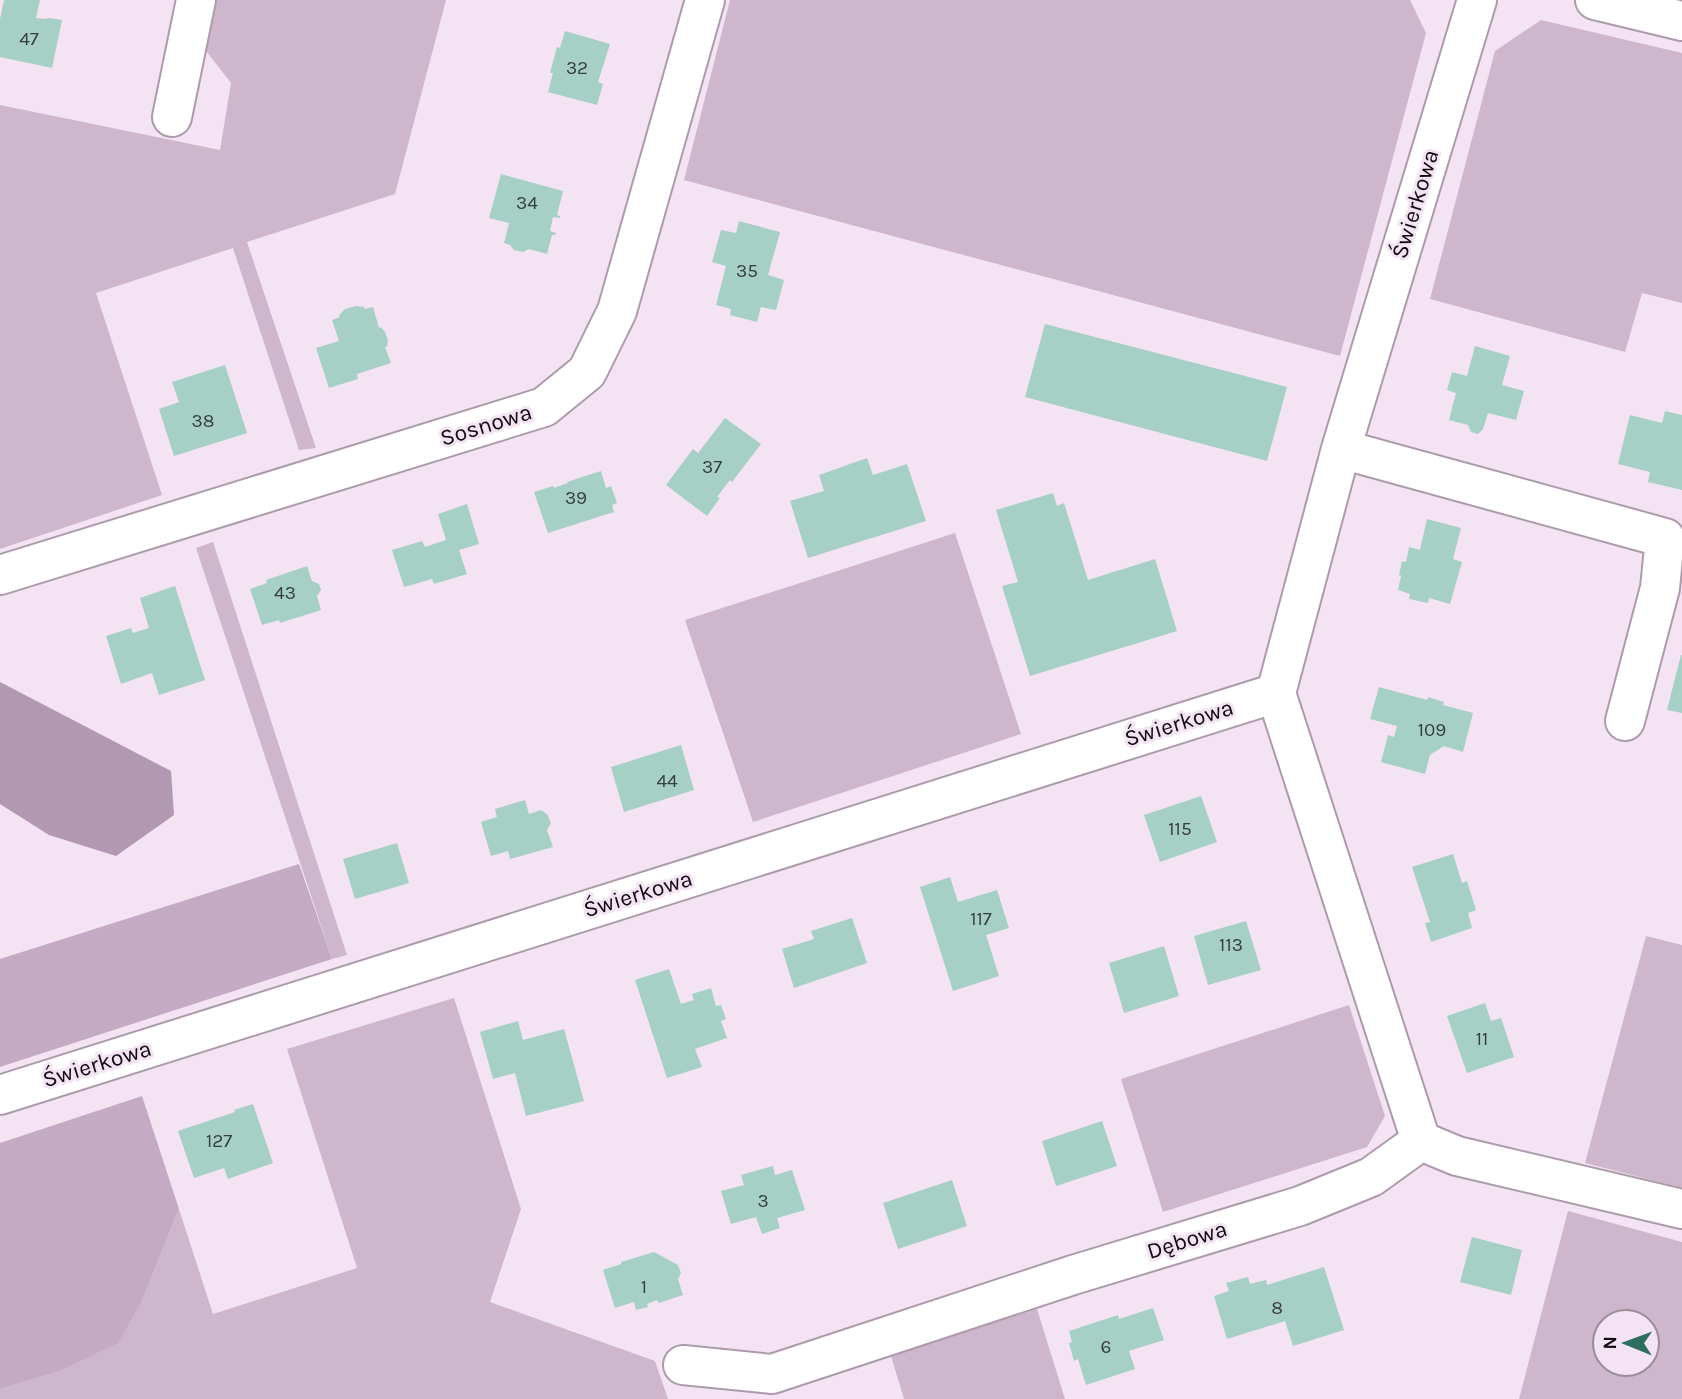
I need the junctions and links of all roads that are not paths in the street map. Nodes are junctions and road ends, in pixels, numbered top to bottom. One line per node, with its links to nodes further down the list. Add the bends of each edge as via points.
1 (196, 0): 6 (street)
2 (705, 0): 8 (street, Sosnowa, via 617,312 587,372 544,407)
3 (1477, 0): 7 (street, Świerkowa)
4 (1595, 0): 5 (street)
5 (1682, 21)
6 (172, 117)
7 (1341, 449): 9 (street, Świerkowa); 10 (street, via 1665,538 1660,588)
8 (0, 575)
9 (1276, 693): 11 (street, Świerkowa); 12 (street)
10 (1625, 721)
11 (0, 1095)
12 (1420, 1141): 13 (street, via 1457,1156); 14 (street, Dębowa, via 1371,1177 1300,1206 772,1374)
13 (1682, 1209)
14 (683, 1365)

